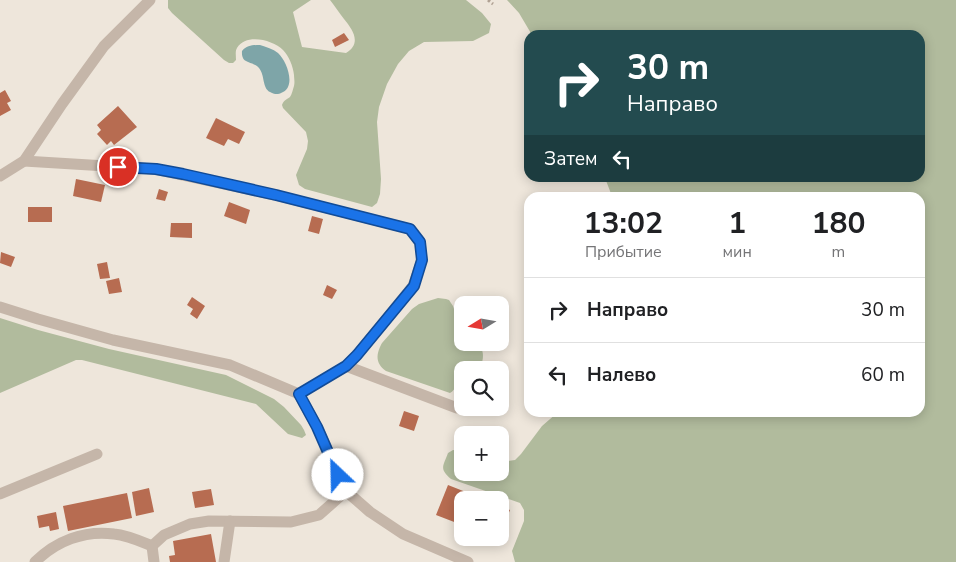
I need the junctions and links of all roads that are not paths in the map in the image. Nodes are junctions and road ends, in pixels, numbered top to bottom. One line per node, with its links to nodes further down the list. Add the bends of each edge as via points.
1 (150, 0): 2 (lane, via 104,46)
2 (24, 161): 3 (lane); 5 (lane, via 156,169 410,229 420,242 422,260 414,286)
3 (0, 176)
4 (0, 307): 6 (lane, via 112,340 230,365)
5 (346, 366): 6 (lane); 7 (lane)
6 (299, 394): 9 (lane)
7 (454, 407)
8 (97, 454): 10 (lane)
9 (346, 491): 11 (lane, via 319,514 291,522); 16 (lane, via 403,534)
10 (0, 494)
11 (230, 520): 12 (lane, via 190,524 164,535); 15 (lane)
12 (152, 546): 13 (lane, via 114,534 92,534 58,544); 14 (lane)
13 (35, 562)
14 (154, 562)
15 (224, 562)
16 (468, 562)

